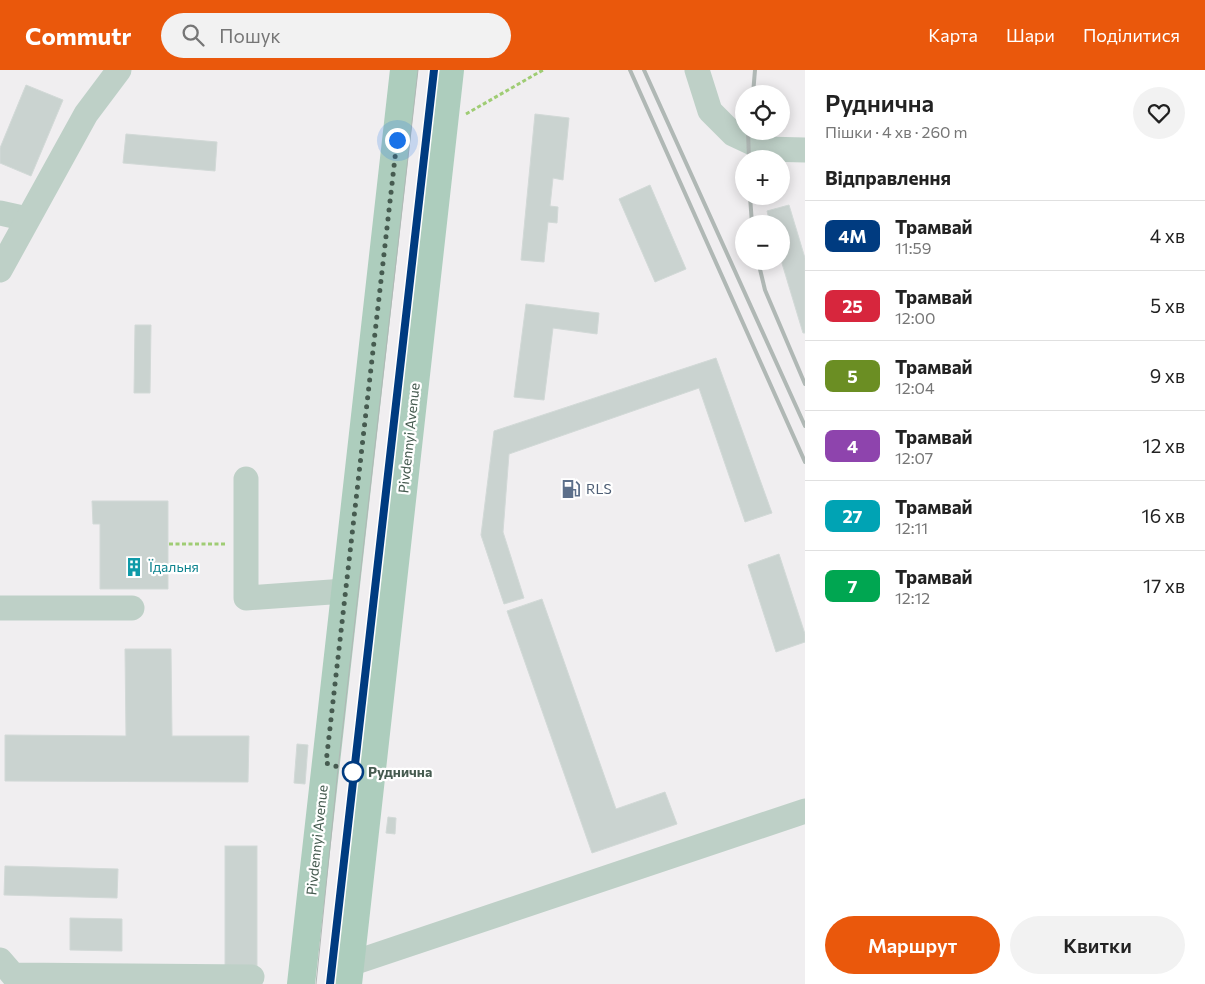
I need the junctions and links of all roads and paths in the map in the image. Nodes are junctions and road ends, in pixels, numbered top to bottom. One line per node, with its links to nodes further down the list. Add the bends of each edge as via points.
1 (119, 70): 9 (street, via 86,114)
2 (404, 70): 14 (main road, Pivdennyi Avenue)
3 (450, 70): 6 (main road, Pivdennyi Avenue)
4 (543, 70): 6 (path)
5 (697, 70): 7 (street, via 710,111 733,134 765,149)
6 (443, 127): 19 (main road, Pivdennyi Avenue)
7 (805, 150)
8 (0, 213): 9 (street)
9 (27, 219): 10 (street)
10 (0, 270)
11 (246, 479): 12 (street)
12 (246, 543): 13 (path); 14 (street, via 246,598)
13 (169, 544)
14 (345, 591): 21 (main road, Pivdennyi Avenue)
15 (0, 608): 16 (street)
16 (132, 608)
17 (805, 811): 19 (street, via 475,923)
18 (0, 960): 20 (street, via 13,975)
19 (349, 974)
20 (252, 977)
21 (301, 984)

